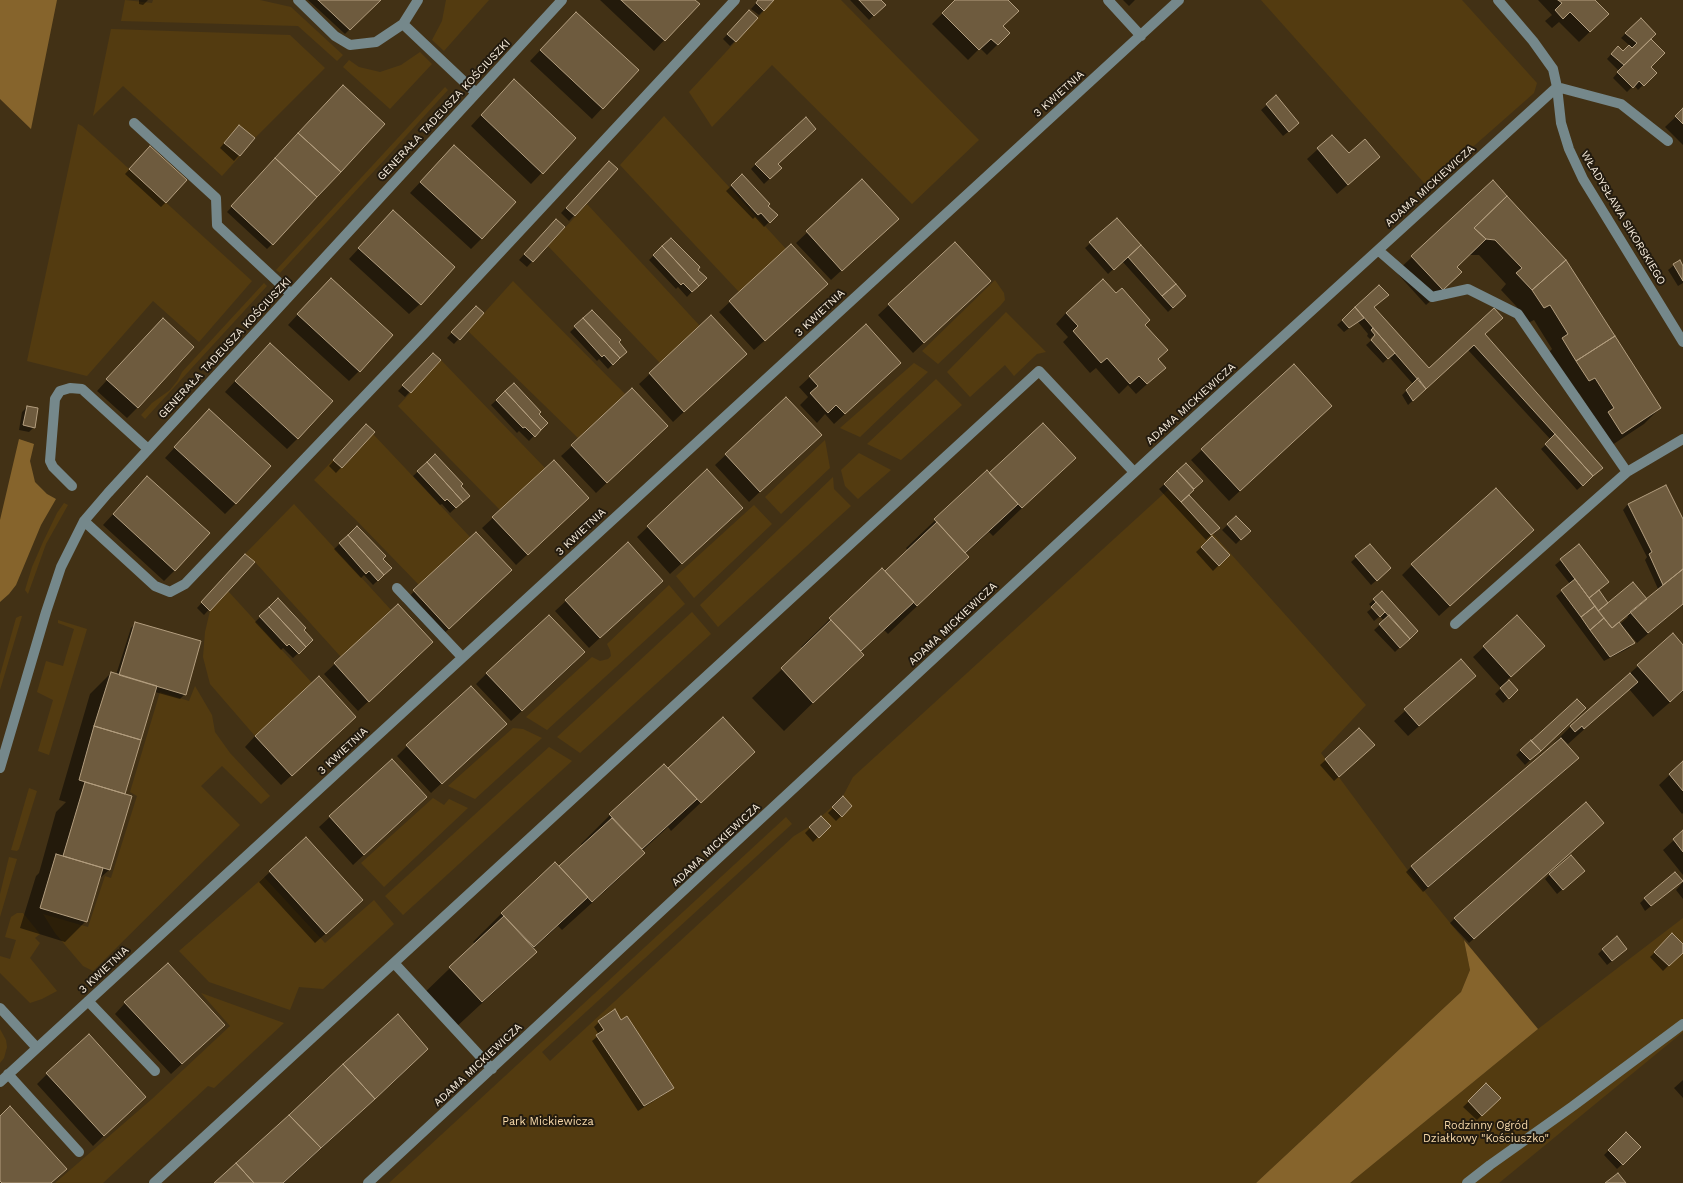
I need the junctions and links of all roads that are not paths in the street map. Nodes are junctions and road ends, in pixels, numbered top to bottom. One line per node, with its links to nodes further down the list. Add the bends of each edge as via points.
1 (298, 0): 8 (street, via 335,36 350,45 376,42)
2 (418, 0): 8 (street)
3 (562, 0): 11 (street, GENERAŁA TADEUSZA KOŚCIUSZKI)
4 (735, 0): 22 (street, via 424,334 185,584 170,592 155,586)
5 (1108, 0): 9 (street)
6 (1179, 0): 9 (street, 3 KWIETNIA)
7 (1498, 0): 10 (street, WŁADYSŁAWA SIKORSKIEGO, via 1547,60 1553,69)
8 (403, 24): 11 (street)
9 (1140, 36): 25 (street, 3 KWIETNIA)
10 (1557, 87): 13 (street, via 1621,104); 14 (street, ADAMA MICKIEWICZA); 16 (street, WŁADYSŁAWA SIKORSKIEGO, via 1561,123 1569,149 1583,179)
11 (476, 93): 15 (street, GENERAŁA TADEUSZA KOŚCIUSZKI)
12 (134, 123): 15 (street, via 216,198 217,225)
13 (1668, 141)
14 (1378, 250): 19 (street, ADAMA MICKIEWICZA); 20 (street, via 1432,297 1468,289 1518,314)
15 (290, 294): 18 (street, GENERAŁA TADEUSZA KOŚCIUSZKI)
16 (1683, 342)
17 (1683, 440): 20 (street)
18 (148, 450): 21 (street, via 82,389 70,388 60,391 55,399 50,460 53,467); 22 (street, GENERAŁA TADEUSZA KOŚCIUSZKI)
19 (1134, 472): 27 (street, via 1039,372); 32 (street, ADAMA MICKIEWICZA)
20 (1627, 472): 24 (street)
21 (72, 486)
22 (84, 521): 26 (street, GENERAŁA TADEUSZA KOŚCIUSZKI, via 61,567)
23 (397, 588): 25 (street)
24 (1455, 624)
25 (462, 657): 28 (street, 3 KWIETNIA)
26 (0, 768)
27 (394, 963): 32 (street); 36 (street)
28 (88, 1001): 31 (street, 3 KWIETNIA); 33 (street)
29 (0, 1008): 31 (street)
30 (1683, 1024): 38 (street)
31 (36, 1048): 34 (street, 3 KWIETNIA)
32 (492, 1069): 37 (street, ADAMA MICKIEWICZA)
33 (155, 1071)
34 (4, 1078): 35 (street)
35 (79, 1152)
36 (154, 1183)
37 (368, 1183)
38 (1467, 1183)

